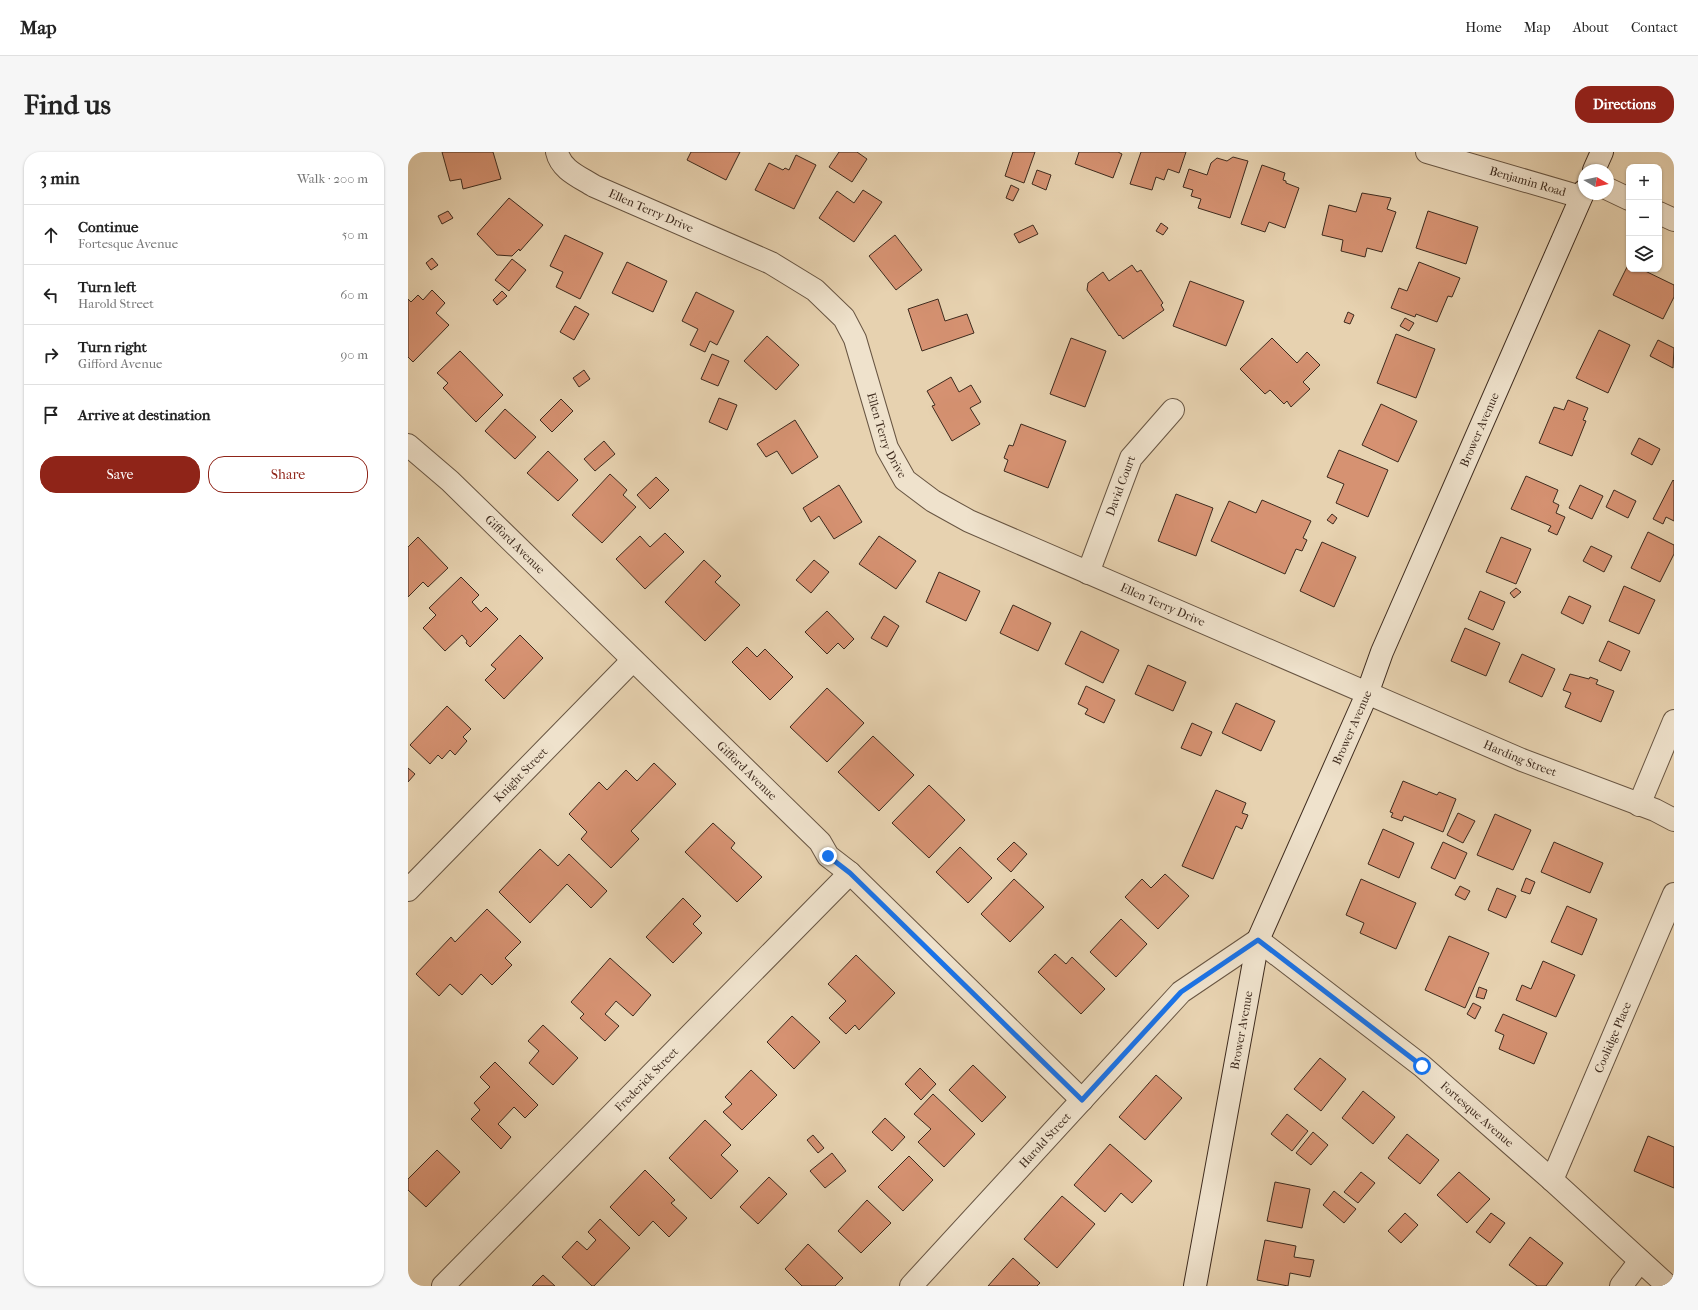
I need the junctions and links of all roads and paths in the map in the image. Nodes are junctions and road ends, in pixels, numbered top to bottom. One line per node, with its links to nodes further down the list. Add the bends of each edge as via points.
1 (557, 152): 13 (street, Ellen Terry Drive, via 558,159 567,169 594,186 771,263 815,290 844,318 855,339 887,448 905,480 933,501 969,521)
2 (1427, 152): 6 (street, Benjamin Road)
3 (1602, 152): 4 (street)
4 (1597, 164)
5 (1614, 192): 7 (street)
6 (1578, 193)
7 (1626, 198)
8 (1580, 200): 15 (street, Brower Avenue, via 1385,645)
9 (1662, 214): 10 (street)
10 (1674, 220)
11 (1173, 410): 13 (street, David Court, via 1131,458)
12 (409, 449): 14 (street, Gifford Avenue, via 450,481)
13 (1088, 573): 15 (street, Ellen Terry Drive)
14 (633, 660): 19 (street, Gifford Avenue, via 820,842 828,856); 20 (street, Knight Street)
15 (1367, 694): 17 (street, Harding Street, via 1522,760); 22 (street, Brower Avenue)
16 (1674, 721): 17 (street)
17 (1639, 805): 18 (street, Harding Street)
18 (1674, 820)
19 (850, 873): 23 (street, Gifford Avenue); 26 (street, Frederick Street)
20 (408, 890)
21 (1674, 894): 24 (street, Coolidge Place)
22 (1258, 940): 23 (street, Harold Street, via 1181,992); 24 (street, Fortesque Avenue, via 1422,1066); 28 (street, Brower Avenue)
23 (1082, 1100): 27 (street, Harold Street)
24 (1552, 1180): 25 (street, Fortesque Avenue)
25 (1640, 1261): 29 (street); 30 (street, Fortesque Avenue)
26 (443, 1286)
27 (911, 1286)
28 (1195, 1286)
29 (1621, 1286)
30 (1668, 1286)

